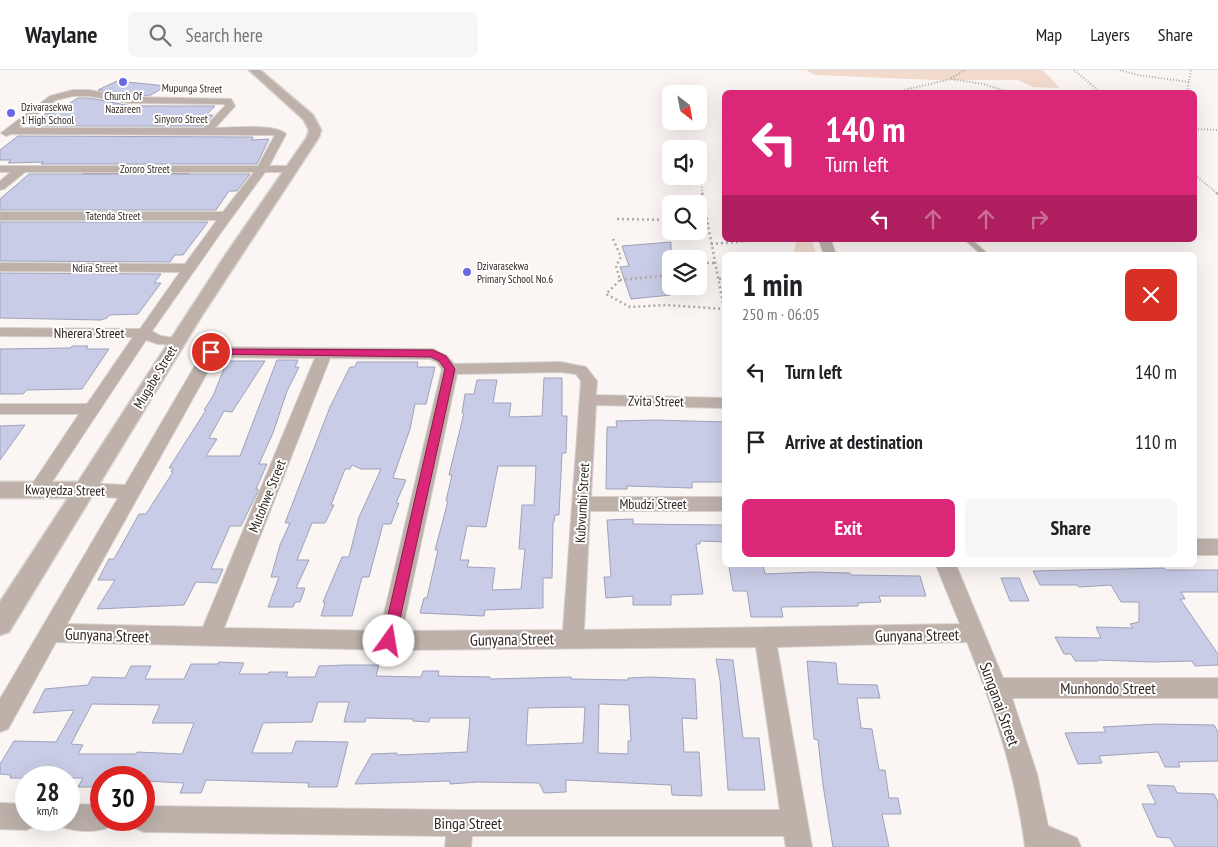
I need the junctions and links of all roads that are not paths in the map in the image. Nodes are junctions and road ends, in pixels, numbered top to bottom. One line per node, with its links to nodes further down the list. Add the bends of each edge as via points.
1 (254, 70): 8 (street, Mugabe Street, via 313,123 313,138)
2 (9, 131): 3 (street, Sinyoro Street); 3 (street, Mupunga Street, via 53,98 82,92 128,100 228,101 230,106); 4 (street)
3 (208, 131): 7 (street, Sinyoro Street, via 280,133)
4 (0, 138)
5 (0, 169): 6 (street, Zororo Street)
6 (22, 169): 7 (street, Zororo Street); 9 (street)
7 (261, 169): 8 (street, Zororo Street); 11 (street)
8 (291, 169): 18 (street, Mugabe Street)
9 (0, 187)
10 (0, 216): 11 (street, Tatenda Street)
11 (226, 216): 15 (street)
12 (970, 242): 13 (lane)
13 (982, 252)
14 (0, 267): 15 (street, Ndira Street)
15 (190, 268): 17 (street)
16 (0, 332): 17 (street, Nherera Street)
17 (144, 333): 18 (street, Nherera Street, via 158,340); 24 (street)
18 (176, 342): 27 (street, Mugabe Street)
19 (324, 353): 20 (street, via 433,354 442,358); 28 (street, via 211,352); 37 (street, Mutohwe Street)
20 (450, 369): 21 (street, Kubvumbi Street, via 560,367 581,370 589,381); 40 (street)
21 (587, 400): 22 (street, Zvita Street); 29 (street, Kubvumbi Street)
22 (722, 403)
23 (0, 409): 24 (street)
24 (91, 409): 25 (street)
25 (38, 489): 26 (street, Kwayedza Street); 27 (street, Kwayedza Street)
26 (0, 490)
27 (86, 490): 28 (street, Kwayedza Street); 34 (street, Mugabe Street)
28 (131, 492): 35 (street)
29 (582, 504): 30 (street, Mbudzi Street); 38 (street, Kubvumbi Street)
30 (722, 504)
31 (1197, 547): 32 (street)
32 (1218, 547)
33 (947, 567): 36 (street, Sunganai Street)
34 (0, 624)
35 (50, 633): 37 (street, Gunyana Street); 43 (street)
36 (973, 633): 39 (street, Gunyana Street); 41 (street, Sunganai Street)
37 (209, 638): 40 (street, Gunyana Street)
38 (574, 638): 39 (street, Gunyana Street); 40 (street, Gunyana Street)
39 (765, 638): 48 (street)
40 (389, 641)
41 (997, 688): 42 (street, Munhondo Street); 49 (street, Sunganai Street, via 1024,772)
42 (1218, 688)
43 (0, 721)
44 (0, 816): 45 (street)
45 (15, 817)
46 (155, 819): 47 (street, Binga Street)
47 (460, 835): 48 (street, Binga Street)
48 (796, 835)
49 (1038, 841): 50 (street)
50 (1068, 847)

